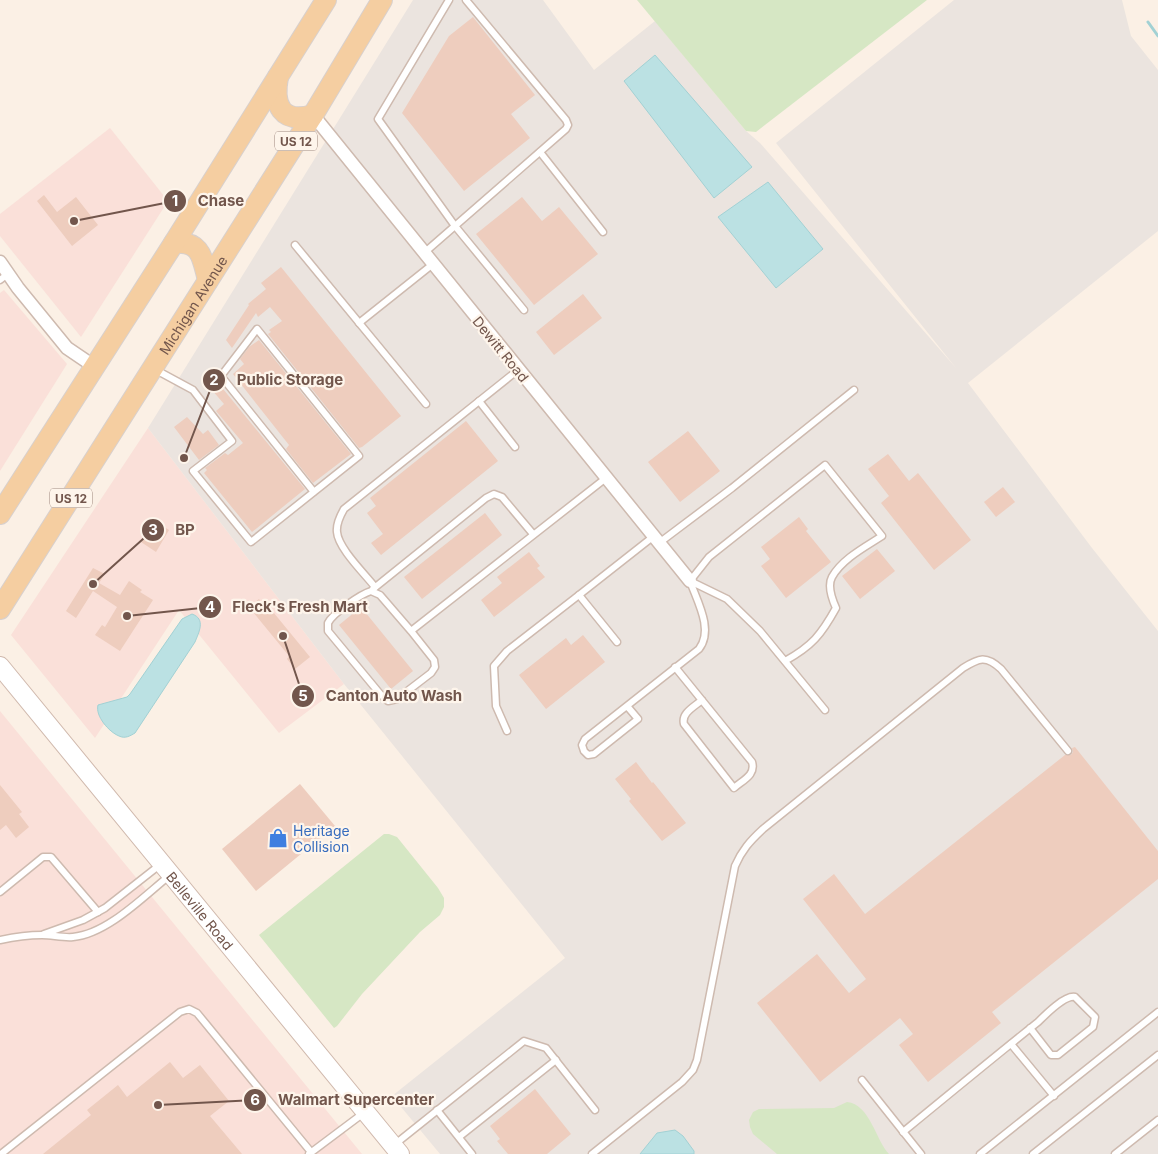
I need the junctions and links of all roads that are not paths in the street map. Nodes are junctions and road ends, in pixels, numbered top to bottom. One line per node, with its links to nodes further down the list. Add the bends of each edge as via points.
1 (326, 0): 5 (main road)
2 (382, 0): 6 (main road, Michigan Avenue / US 12)
3 (449, 0): 8 (lane, via 378,119)
4 (466, 0): 7 (lane, via 566,120 566,129)
5 (278, 77): 6 (main road, via 275,92 284,112 297,118); 10 (main road)
6 (313, 115): 12 (street, Dewitt Road); 16 (main road, Michigan Avenue / US 12)
7 (540, 152): 8 (lane); 9 (lane)
8 (454, 226): 12 (lane); 17 (lane)
9 (603, 232)
10 (174, 243): 16 (main road, via 192,245 199,251); 19 (main road)
11 (295, 245): 18 (lane)
12 (424, 253): 14 (street, Dewitt Road)
13 (0, 262): 15 (street)
14 (433, 264): 18 (lane); 21 (street, Dewitt Road)
15 (4, 277): 19 (street, via 18,288 67,348)
16 (208, 280): 20 (main road, Michigan Avenue / US 12)
17 (524, 310)
18 (359, 323): 24 (lane)
19 (95, 367): 28 (main road)
20 (152, 368): 27 (lane, via 193,390 232,441 193,471 251,542); 34 (main road, Michigan Avenue / US 12)
21 (518, 370): 23 (lane); 26 (street, Dewitt Road)
22 (854, 390): 30 (lane, via 732,488)
23 (479, 401): 25 (lane); 32 (lane, via 344,509 337,524 338,538)
24 (426, 404)
25 (515, 447)
26 (606, 478): 29 (lane); 30 (street, Dewitt Road)
27 (314, 492): 27 (lane, via 359,456 257,329 221,376)
28 (0, 514)
29 (533, 534): 32 (lane, via 502,498 494,494); 35 (lane)
30 (656, 540): 31 (street, Dewitt Road); 33 (lane)
31 (690, 581): 37 (lane, via 727,599); 37 (lane, via 709,557 825,465 882,536 844,562 831,578 830,594 836,608 824,629 803,650); 39 (lane, via 706,634 699,649)
32 (373, 589): 35 (lane); 35 (lane, via 334,616 328,623 328,631 388,701 397,699 435,667 434,660)
33 (579, 595): 36 (lane); 43 (lane, via 508,651 494,666 496,706)
34 (0, 609)
35 (411, 631)
36 (617, 642)
37 (785, 661): 42 (lane)
38 (0, 666): 45 (main road, Belleville Road)
39 (676, 668): 40 (lane); 41 (lane)
40 (702, 700): 40 (lane, via 752,762 752,773 734,788 684,724 684,716)
41 (628, 706): 41 (lane, via 585,739 584,751 594,754 638,719)
42 (825, 710)
43 (507, 731)
44 (1068, 751): 67 (lane, via 1001,669 987,658 979,659 963,668 763,829 747,844 735,866 693,1070)
45 (166, 868): 47 (lane); 48 (lane, via 112,921 99,929 74,937); 59 (main road, Belleville Road)
46 (0, 892): 47 (lane, via 43,857 51,857)
47 (98, 912): 48 (lane)
48 (40, 935): 49 (lane)
49 (0, 940)
50 (1158, 1012): 56 (lane)
51 (1030, 1028): 51 (lane, via 1071,996 1080,1000 1095,1017 1093,1027 1058,1055 1050,1055); 52 (lane)
52 (1011, 1044): 56 (lane); 61 (lane)
53 (1158, 1055): 70 (lane)
54 (556, 1060): 57 (lane, via 546,1048 524,1041); 58 (lane); 62 (lane)
55 (862, 1080): 61 (lane)
56 (1054, 1096): 69 (lane)
57 (437, 1110): 62 (lane); 63 (lane)
58 (595, 1110)
59 (366, 1111): 63 (main road, Belleville Road); 64 (lane)
60 (1158, 1120): 71 (lane)
61 (903, 1132): 68 (lane)
62 (459, 1137): 66 (lane)
63 (397, 1150)
64 (310, 1153): 65 (lane, via 197,1013 189,1009 180,1012)
65 (2, 1154)
66 (472, 1154)
67 (592, 1154)
68 (921, 1154)
69 (980, 1154)
70 (1033, 1154)
71 (1115, 1154)

